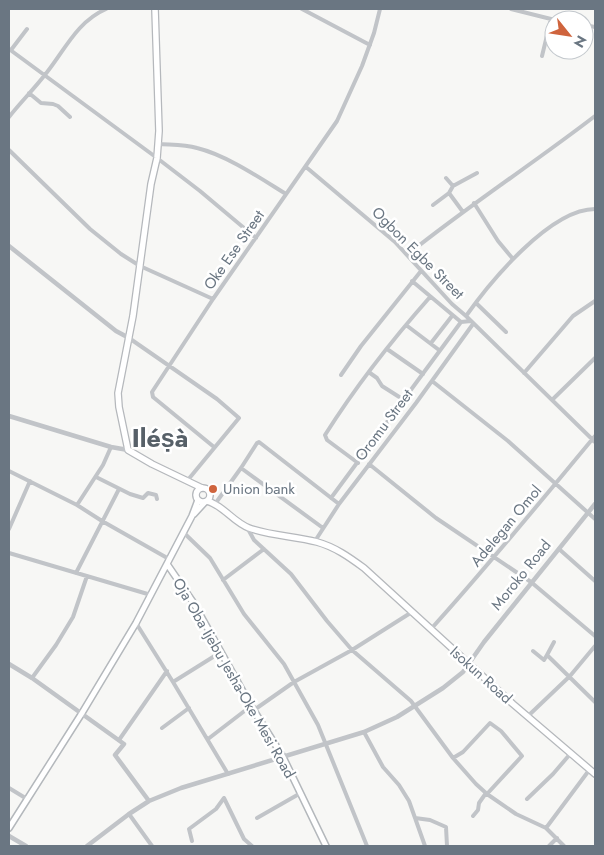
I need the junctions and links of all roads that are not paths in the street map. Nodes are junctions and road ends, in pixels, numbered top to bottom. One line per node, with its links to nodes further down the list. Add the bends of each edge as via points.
1 (91, 9): 7 (street)
2 (106, 9): 7 (street)
3 (155, 9): 19 (main road)
4 (302, 9): 10 (street)
5 (380, 9): 10 (street)
6 (511, 9): 8 (street)
7 (94, 14): 14 (street, via 76,31)
8 (544, 18)
9 (27, 29): 12 (street)
10 (370, 45): 22 (street, Oke Ese Street, via 337,121)
11 (544, 49): 13 (street)
12 (10, 50): 14 (street)
13 (542, 56)
14 (45, 75): 15 (street); 21 (street)
15 (29, 93): 17 (street); 18 (street, via 41,103 58,106)
16 (595, 116): 28 (street)
17 (9, 117)
18 (70, 117)
19 (158, 143): 21 (main road); 27 (street, via 212,153)
20 (9, 150): 36 (street, via 90,229)
21 (157, 158): 32 (street); 36 (main road)
22 (306, 167): 27 (street, Oke Ese Street); 34 (street, Ogbon Egbe Street)
23 (477, 173): 25 (street)
24 (446, 178): 25 (street)
25 (453, 186): 26 (street)
26 (449, 193): 29 (street); 31 (street)
27 (286, 194): 32 (street, Oke Ese Street)
28 (474, 204): 31 (street); 35 (street)
29 (433, 205)
30 (594, 209): 35 (street, via 560,220)
31 (463, 212): 34 (street)
32 (256, 238): 40 (street, Oke Ese Street)
33 (9, 246): 49 (street)
34 (407, 255): 37 (street, Ogbon Egbe Street)
35 (513, 259): 42 (street)
36 (140, 266): 40 (street); 49 (main road)
37 (421, 271): 38 (street); 44 (street, Ogbon Egbe Street)
38 (412, 281): 39 (street); 58 (street)
39 (430, 297): 43 (street); 47 (street)
40 (213, 300): 54 (street, Oke Ese Street)
41 (595, 301): 56 (street, via 573,316)
42 (476, 302): 44 (street); 48 (street)
43 (452, 316): 45 (street); 50 (street)
44 (466, 316): 46 (street, Ogbon Egbe Street)
45 (461, 322): 46 (street); 52 (street)
46 (472, 323): 56 (street, Ogbon Egbe Street); 59 (street, Oromu Street)
47 (406, 324): 50 (street); 51 (street)
48 (506, 332)
49 (129, 338): 54 (street); 66 (main road, via 118,393)
50 (431, 343): 52 (street)
51 (388, 349): 55 (street); 57 (street)
52 (440, 350): 57 (street)
53 (595, 358): 61 (street)
54 (170, 365): 65 (street, Oke Ese Street, via 152,394); 65 (street, via 238,416 239,420)
55 (370, 373): 60 (street, via 382,386); 67 (street, via 324,437)
56 (524, 373): 61 (street)
57 (423, 374): 60 (street)
58 (341, 375)
59 (432, 381): 68 (street, Oromu Street); 74 (street)
60 (404, 400): 67 (street)
61 (552, 400): 63 (street)
62 (9, 416): 64 (street)
63 (594, 439): 74 (street, Adelegan Omol)
64 (111, 447): 66 (street); 71 (street)
65 (214, 447): 73 (street)
66 (128, 450): 73 (main road)
67 (358, 463): 79 (street)
68 (369, 464): 84 (street, Oromu Street); 98 (street, via 434,516)
69 (241, 468): 79 (street, via 259,442); 83 (street); 91 (street)
70 (9, 471): 72 (street)
71 (96, 477): 75 (street); 82 (street)
72 (30, 481): 82 (street); 92 (street)
73 (188, 482): 76 (main road); 78 (main road)
74 (555, 484): 86 (street); 98 (street, Adelegan Omol)
75 (119, 488): 80 (street, via 140,498 148,493 156,494); 89 (street)
76 (202, 488): 77 (main road); 78 (main road, via 198,490)
77 (210, 494): 81 (main road); 83 (main road)
78 (197, 497): 81 (main road); 87 (main road)
79 (331, 498): 84 (street)
80 (157, 500)
81 (206, 502): 83 (main road); 87 (main road)
82 (78, 504): 89 (street)
83 (215, 504): 90 (main road)
84 (339, 504): 91 (street, Oromu Street)
85 (595, 504): 86 (street, Moroko Road)
86 (588, 513): 88 (street); 96 (street, Moroko Road)
87 (192, 516): 93 (main road)
88 (595, 519)
89 (102, 521): 99 (street); 100 (street)
90 (248, 528): 94 (main road); 95 (street)
91 (323, 528): 94 (street, Oromu Street)
92 (9, 529)
93 (183, 532): 99 (main road); 102 (street, via 210,558)
94 (315, 541): 106 (main road, Isokun Road, via 341,552 364,568)
95 (264, 549): 102 (street); 112 (street, via 291,574)
96 (559, 549): 103 (street); 104 (street, Moroko Road)
97 (9, 553): 100 (street)
98 (493, 557): 104 (street); 108 (street, Adelegan Omol)
99 (168, 562): 105 (main road); 114 (main road, Oja Oba Ijebu Jesha-Oke Mesi Road)
100 (76, 573): 101 (street)
101 (87, 576): 105 (street); 120 (street, via 73,617)
102 (223, 580): 122 (street)
103 (595, 581)
104 (531, 582): 109 (street); 116 (street, Moroko Road)
105 (151, 595): 107 (main road)
106 (412, 612): 108 (main road, Isokun Road); 112 (street)
107 (136, 623): 118 (street); 127 (main road)
108 (431, 629): 116 (main road, Isokun Road)
109 (595, 636)
110 (554, 642): 115 (street)
111 (595, 646): 119 (street)
112 (352, 650): 122 (street); 124 (street)
113 (533, 651): 115 (street, via 544,660)
114 (222, 652): 121 (street); 126 (main road, Oja Oba Ijebu Jesha-Oke Mesi Road)
115 (547, 655): 119 (street)
116 (469, 663): 124 (street, Moroko Road, via 456,679); 128 (main road, Isokun Road)
117 (9, 664): 120 (street)
118 (167, 672): 121 (street); 132 (street)
119 (570, 676): 123 (street); 128 (street)
120 (32, 678): 127 (street)
121 (173, 682): 125 (street)
122 (294, 682): 126 (street); 133 (street)
123 (595, 702)
124 (414, 706): 130 (street, Moroko Road); 136 (street)
125 (189, 708): 129 (street); 131 (street)
126 (253, 708): 131 (street); 135 (main road, Oja Oba Ijebu Jesha-Oke Mesi Road)
127 (82, 714): 132 (street); 142 (main road)
128 (528, 716): 134 (main road, Isokun Road)
129 (162, 728)
130 (364, 732): 133 (street, Moroko Road); 148 (street, via 383,767 409,801)
131 (208, 739): 138 (street)
132 (119, 740): 144 (street, via 124,744 115,754)
133 (325, 743): 135 (street, Moroko Road); 159 (street)
134 (571, 753): 137 (main road, Isokun Road); 143 (street)
135 (283, 757): 138 (street, Moroko Road); 140 (main road, Oja Oba Ijebu Jesha-Oke Mesi Road)
136 (453, 758): 141 (street); 141 (street, via 490,723 501,731 522,756)
137 (593, 771): 150 (street)
138 (228, 774): 144 (street, Moroko Road)
139 (9, 788): 142 (street)
140 (299, 794): 147 (street); 158 (main road, Oja Oba Ijebu Jesha-Oke Mesi Road)
141 (487, 794): 146 (street); 150 (street, via 516,814)
142 (27, 799): 149 (main road)
143 (527, 799)
144 (150, 801): 145 (street, Moroko Road)
145 (129, 814): 155 (street, Moroko Road); 156 (street)
146 (473, 816)
147 (257, 818)
148 (415, 818): 160 (street); 161 (street, via 446,827)
149 (9, 828)
150 (546, 828): 152 (street)
151 (9, 836): 154 (street)
152 (557, 838): 162 (street); 163 (street)
153 (192, 841): 157 (street, via 189,829 216,809 224,798 244,839)
154 (26, 846)
155 (87, 846)
156 (152, 846)
157 (252, 846)
158 (326, 846)
159 (367, 846)
160 (425, 846)
161 (446, 846)
162 (549, 846)
163 (564, 846)

